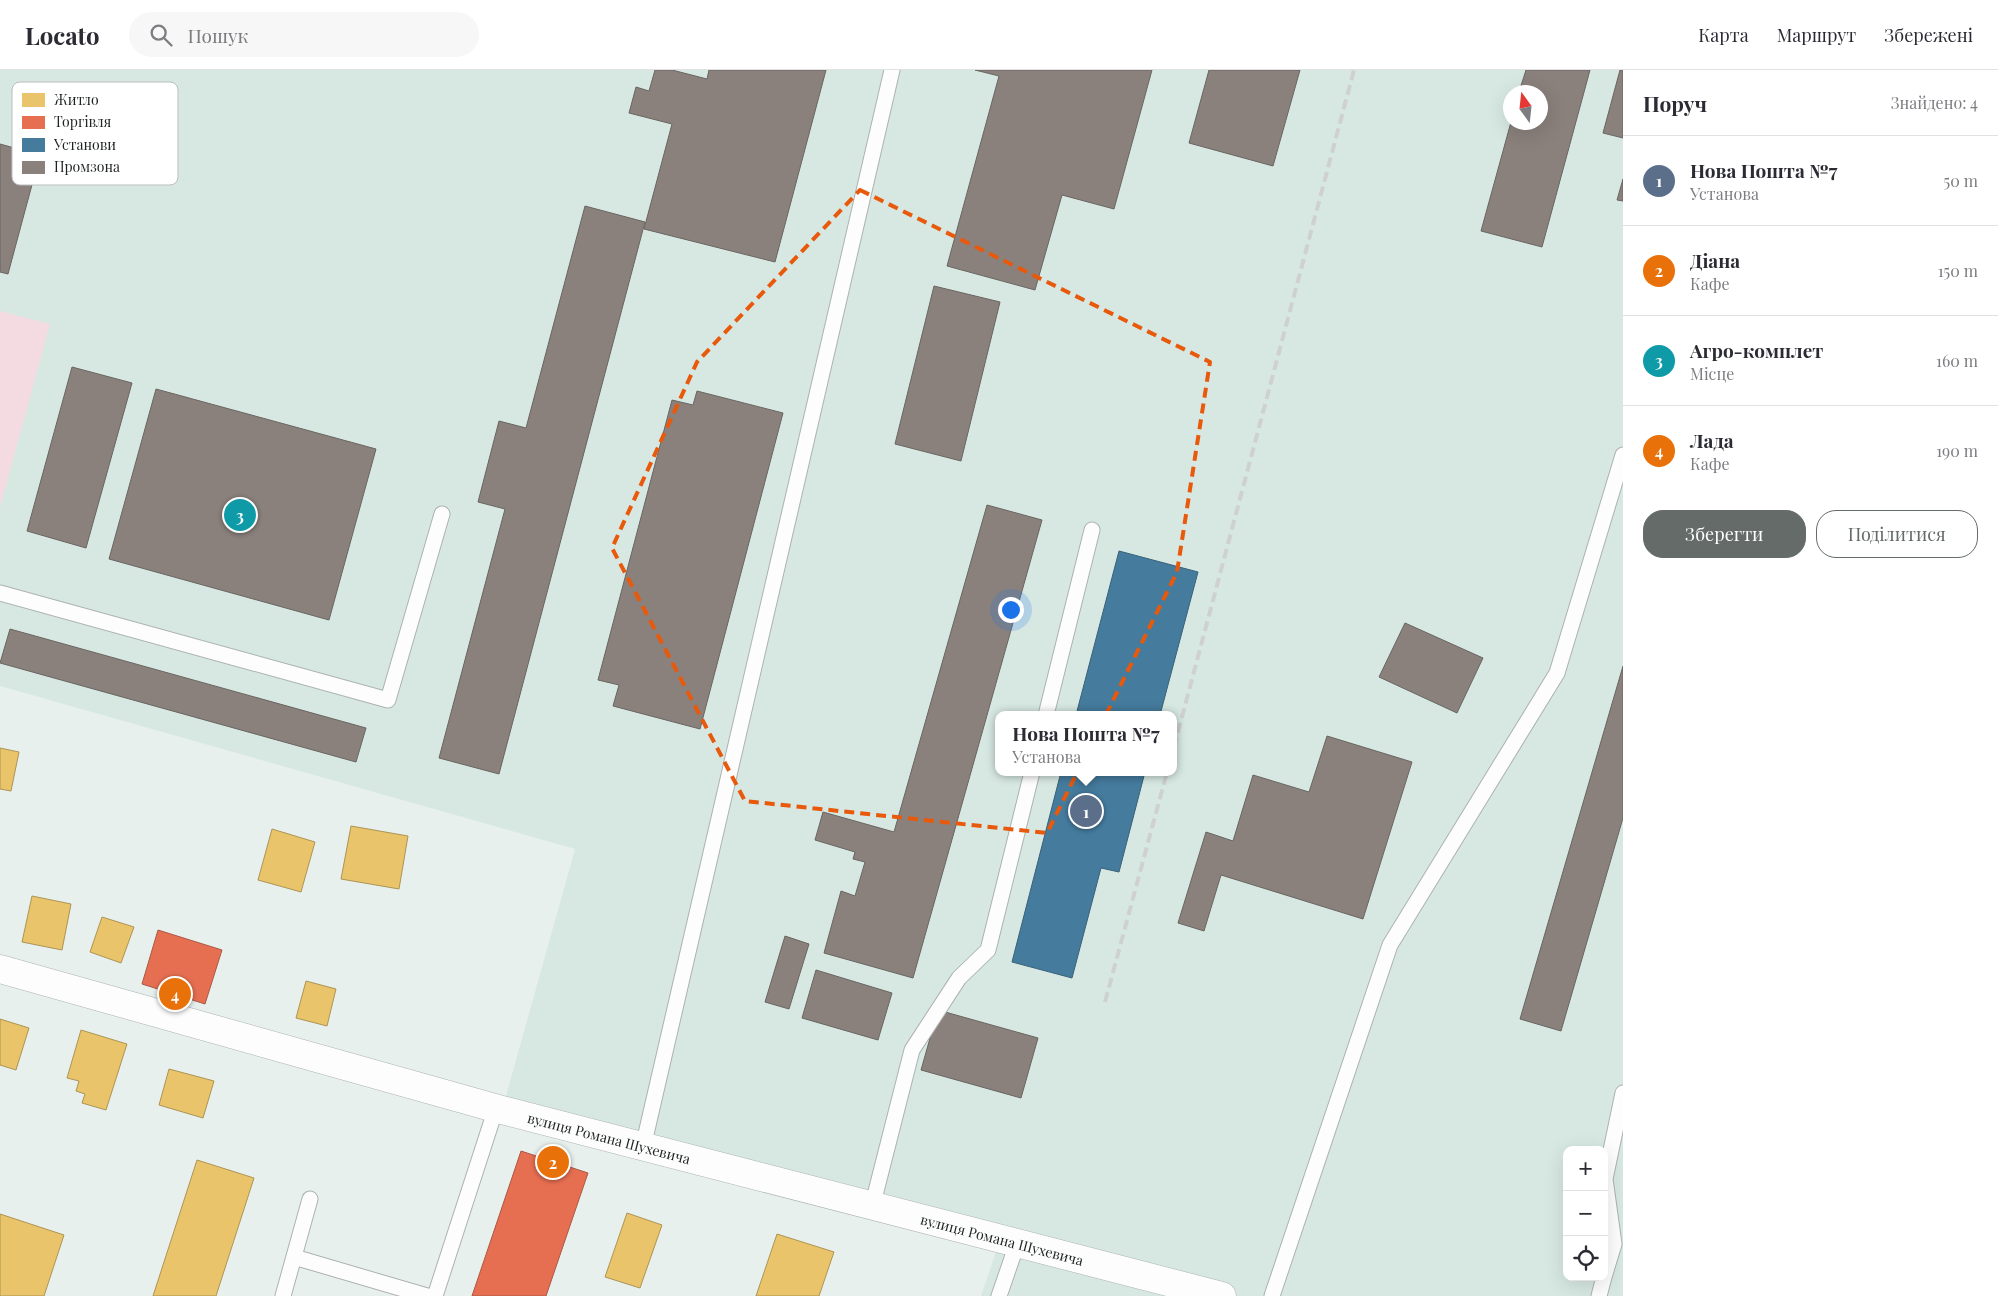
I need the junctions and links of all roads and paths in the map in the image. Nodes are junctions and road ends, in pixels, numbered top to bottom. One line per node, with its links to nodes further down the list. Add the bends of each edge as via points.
1 (892, 70): 11 (lane)
2 (1623, 455): 23 (lane, via 1557,673 1390,945)
3 (442, 514): 5 (lane, via 388,700)
4 (1092, 530): 6 (lane)
5 (0, 593)
6 (1047, 711)
7 (1031, 776): 13 (lane, via 988,950 958,978 912,1050)
8 (0, 969): 10 (street, вулиця Романа Шухевича)
9 (1623, 1093): 16 (lane, via 1605,1179 1614,1244)
10 (496, 1108): 11 (street, вулиця Романа Шухевича); 20 (lane)
11 (643, 1147): 13 (street, вулиця Романа Шухевича)
12 (310, 1199): 15 (lane)
13 (872, 1207): 14 (street, вулиця Романа Шухевича)
14 (1017, 1244): 21 (lane); 22 (street, вулиця Романа Шухевича)
15 (294, 1257): 18 (lane); 19 (lane)
16 (1608, 1264)
17 (1603, 1281): 24 (lane)
18 (284, 1296)
19 (427, 1296)
20 (435, 1296)
21 (999, 1296)
22 (1222, 1296)
23 (1272, 1296)
24 (1599, 1296)

